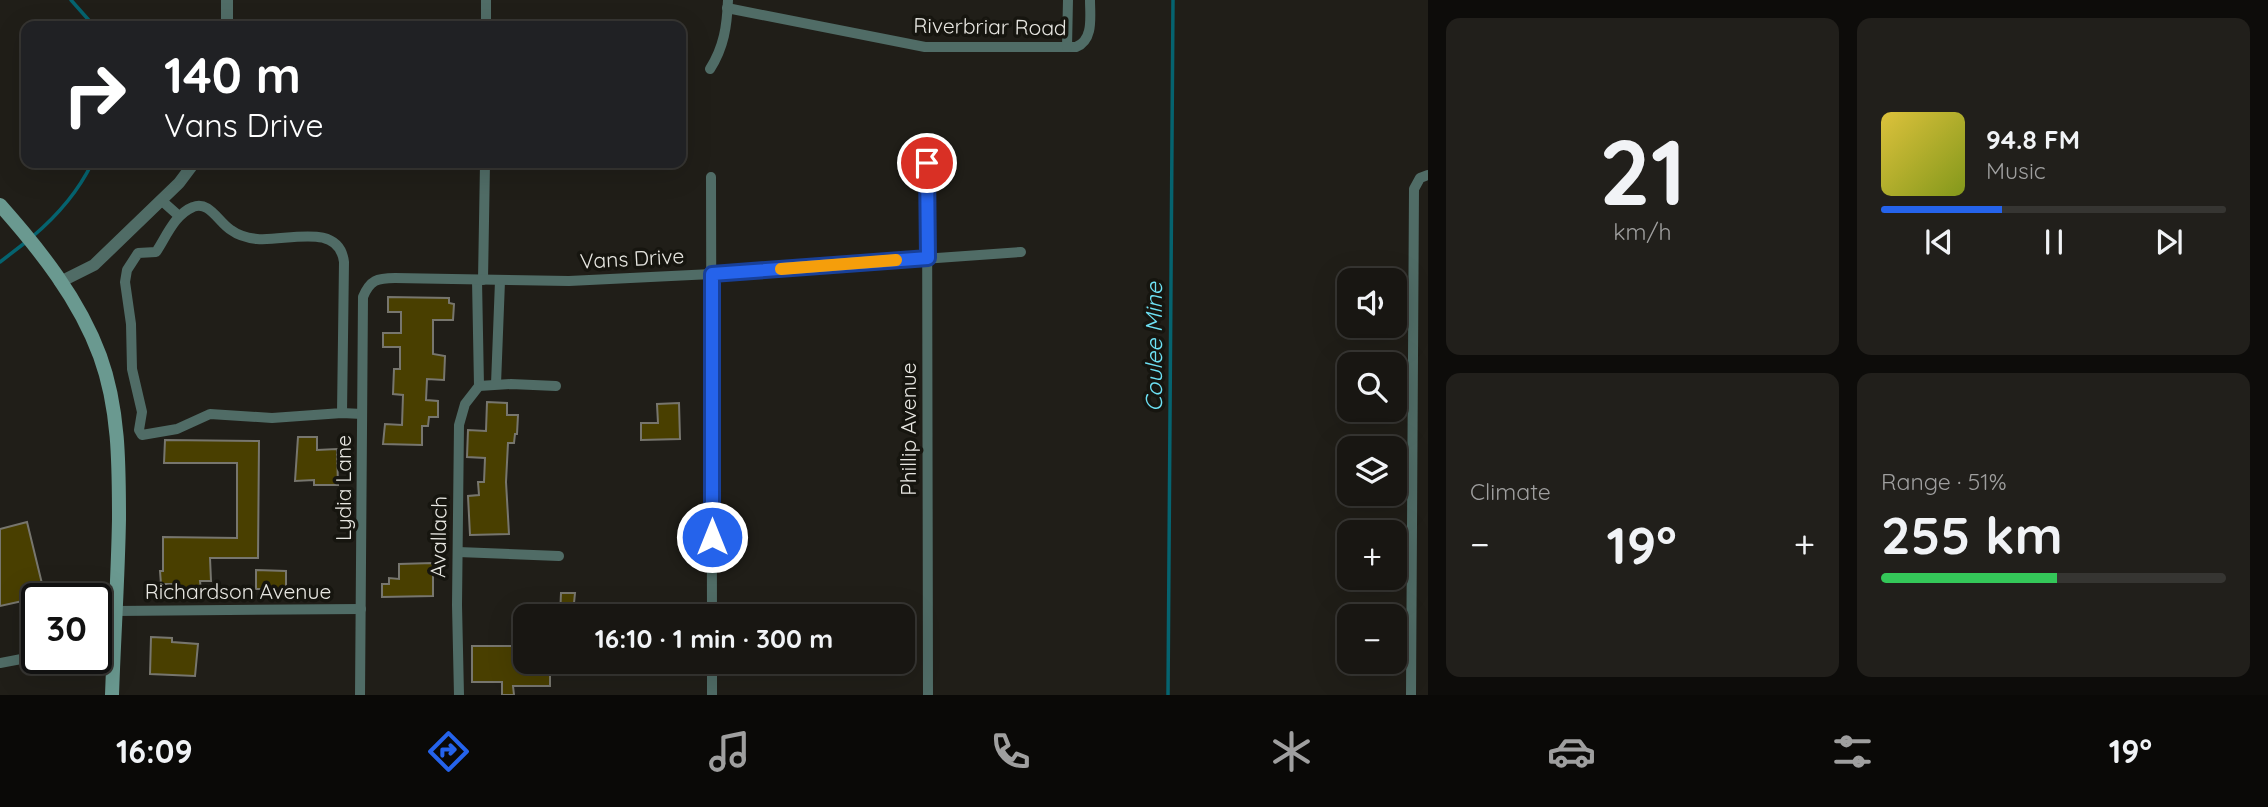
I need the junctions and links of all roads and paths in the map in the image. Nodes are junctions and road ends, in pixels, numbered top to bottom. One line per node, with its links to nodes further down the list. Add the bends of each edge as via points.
1 (227, 0): 6 (street)
2 (486, 0): 7 (street)
3 (1068, 0): 8 (street)
4 (1090, 0): 8 (street, Riverbriar Road, via 1085,42)
5 (728, 4): 8 (street, Riverbriar Road, via 925,47); 9 (street, via 724,42)
6 (227, 21)
7 (486, 21)
8 (1067, 47)
9 (710, 69)
10 (927, 163): 19 (street, Phillip Avenue)
11 (190, 168): 15 (street)
12 (485, 168): 21 (street)
13 (1428, 175): 44 (street, via 1420,178 1415,189)
14 (711, 177): 20 (street)
15 (161, 200): 17 (street); 23 (street, via 94,265)
16 (0, 205): 23 (main road)
17 (179, 216): 28 (street, via 201,205 242,236 323,237 338,244 344,262); 28 (street, via 156,252 138,253 127,270 132,369 142,412 139,430 146,436 210,414 272,418)
18 (1021, 252): 19 (street, Vans Drive)
19 (928, 258): 20 (street, Vans Drive); 43 (street, Phillip Avenue)
20 (712, 274): 22 (street, Vans Drive); 32 (street)
21 (480, 280): 22 (street, Vans Drive); 24 (street, Vans Drive, via 379,278); 26 (street)
22 (500, 281): 25 (street)
23 (60, 282): 34 (main road, via 99,355 114,410 119,475)
24 (371, 282): 29 (street, Lydia Lane, via 363,298)
25 (496, 384): 26 (street); 27 (street)
26 (479, 386): 30 (street, Avallach, via 465,404 459,425)
27 (556, 386)
28 (342, 413): 29 (street)
29 (362, 414): 33 (street, Lydia Lane)
30 (458, 552): 31 (street); 41 (street, Avallach)
31 (559, 556)
32 (712, 604)
33 (361, 609): 34 (street, Richardson Avenue); 40 (street, Lydia Lane)
34 (115, 611): 35 (main road)
35 (113, 646): 39 (main road)
36 (21, 659): 37 (street)
37 (0, 663)
38 (712, 674): 42 (street)
39 (111, 695)
40 (360, 695)
41 (459, 695)
42 (712, 695)
43 (928, 695)
44 (1411, 695)

